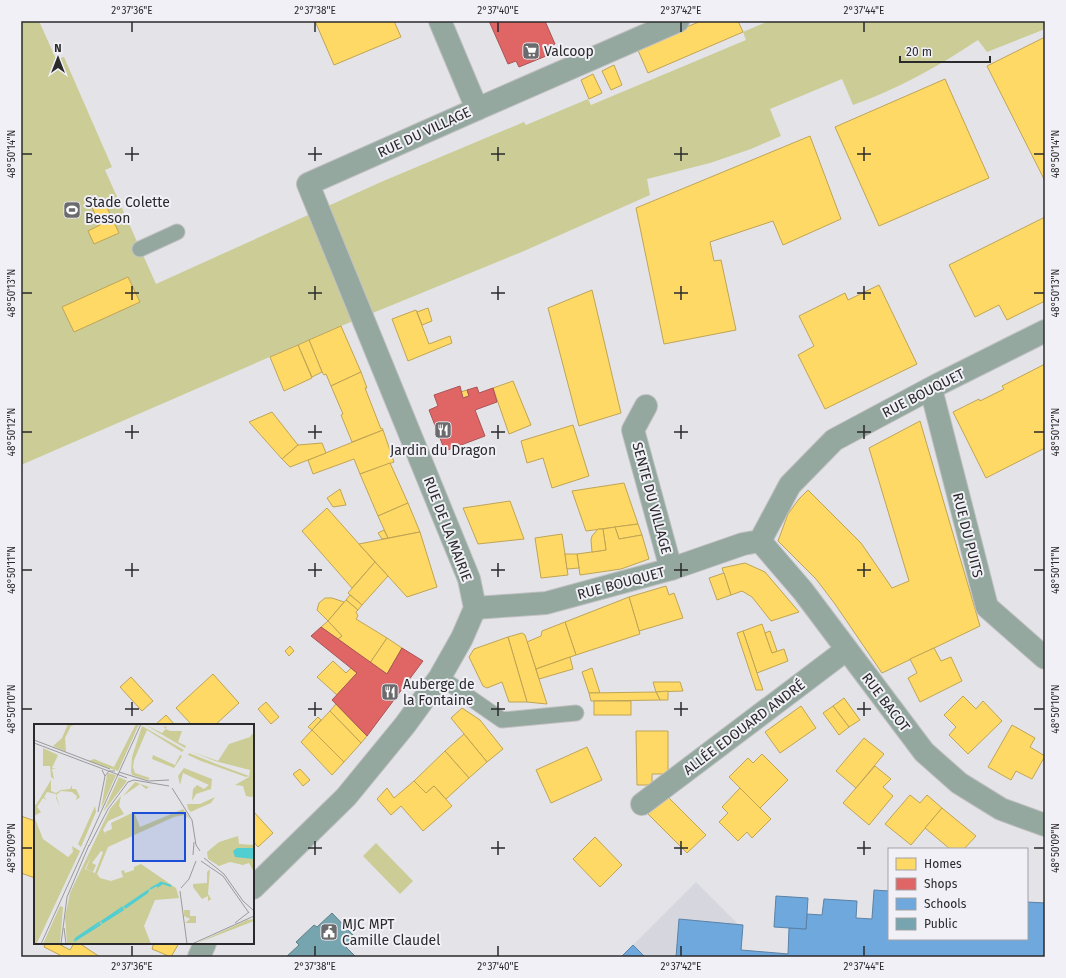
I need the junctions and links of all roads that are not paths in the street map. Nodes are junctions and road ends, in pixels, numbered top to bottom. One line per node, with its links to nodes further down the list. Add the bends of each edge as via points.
1 (440, 21): 3 (street, RUE DU VILLAGE)
2 (678, 21): 3 (street)
3 (477, 109): 4 (street, RUE DU VILLAGE)
4 (308, 184): 12 (street, RUE DE LA MAIRIE, via 469,579)
5 (177, 232): 6 (lane)
6 (140, 249)
7 (1045, 331): 8 (street, RUE BOUQUET)
8 (934, 387): 10 (street, RUE BOUQUET, via 834,440 790,484); 14 (street, RUE DU PUITS, via 987,607)
9 (646, 406): 11 (street, SENTE DU VILLAGE, via 633,430)
10 (760, 541): 11 (street, RUE BOUQUET); 13 (street, RUE BACOT, via 803,591)
11 (671, 569): 12 (street, RUE BOUQUET, via 546,603)
12 (475, 608): 15 (street)
13 (846, 650): 17 (street, ALLÉE EDOUARD ANDRÉ); 18 (street, RUE BACOT, via 924,752 947,773 1001,809)
14 (1045, 658)
15 (440, 677): 16 (lane, via 502,720); 19 (street, via 405,725 346,797)
16 (576, 713)
17 (642, 804)
18 (1045, 825)
19 (254, 887)
20 (205, 944): 21 (street)
21 (199, 957)

